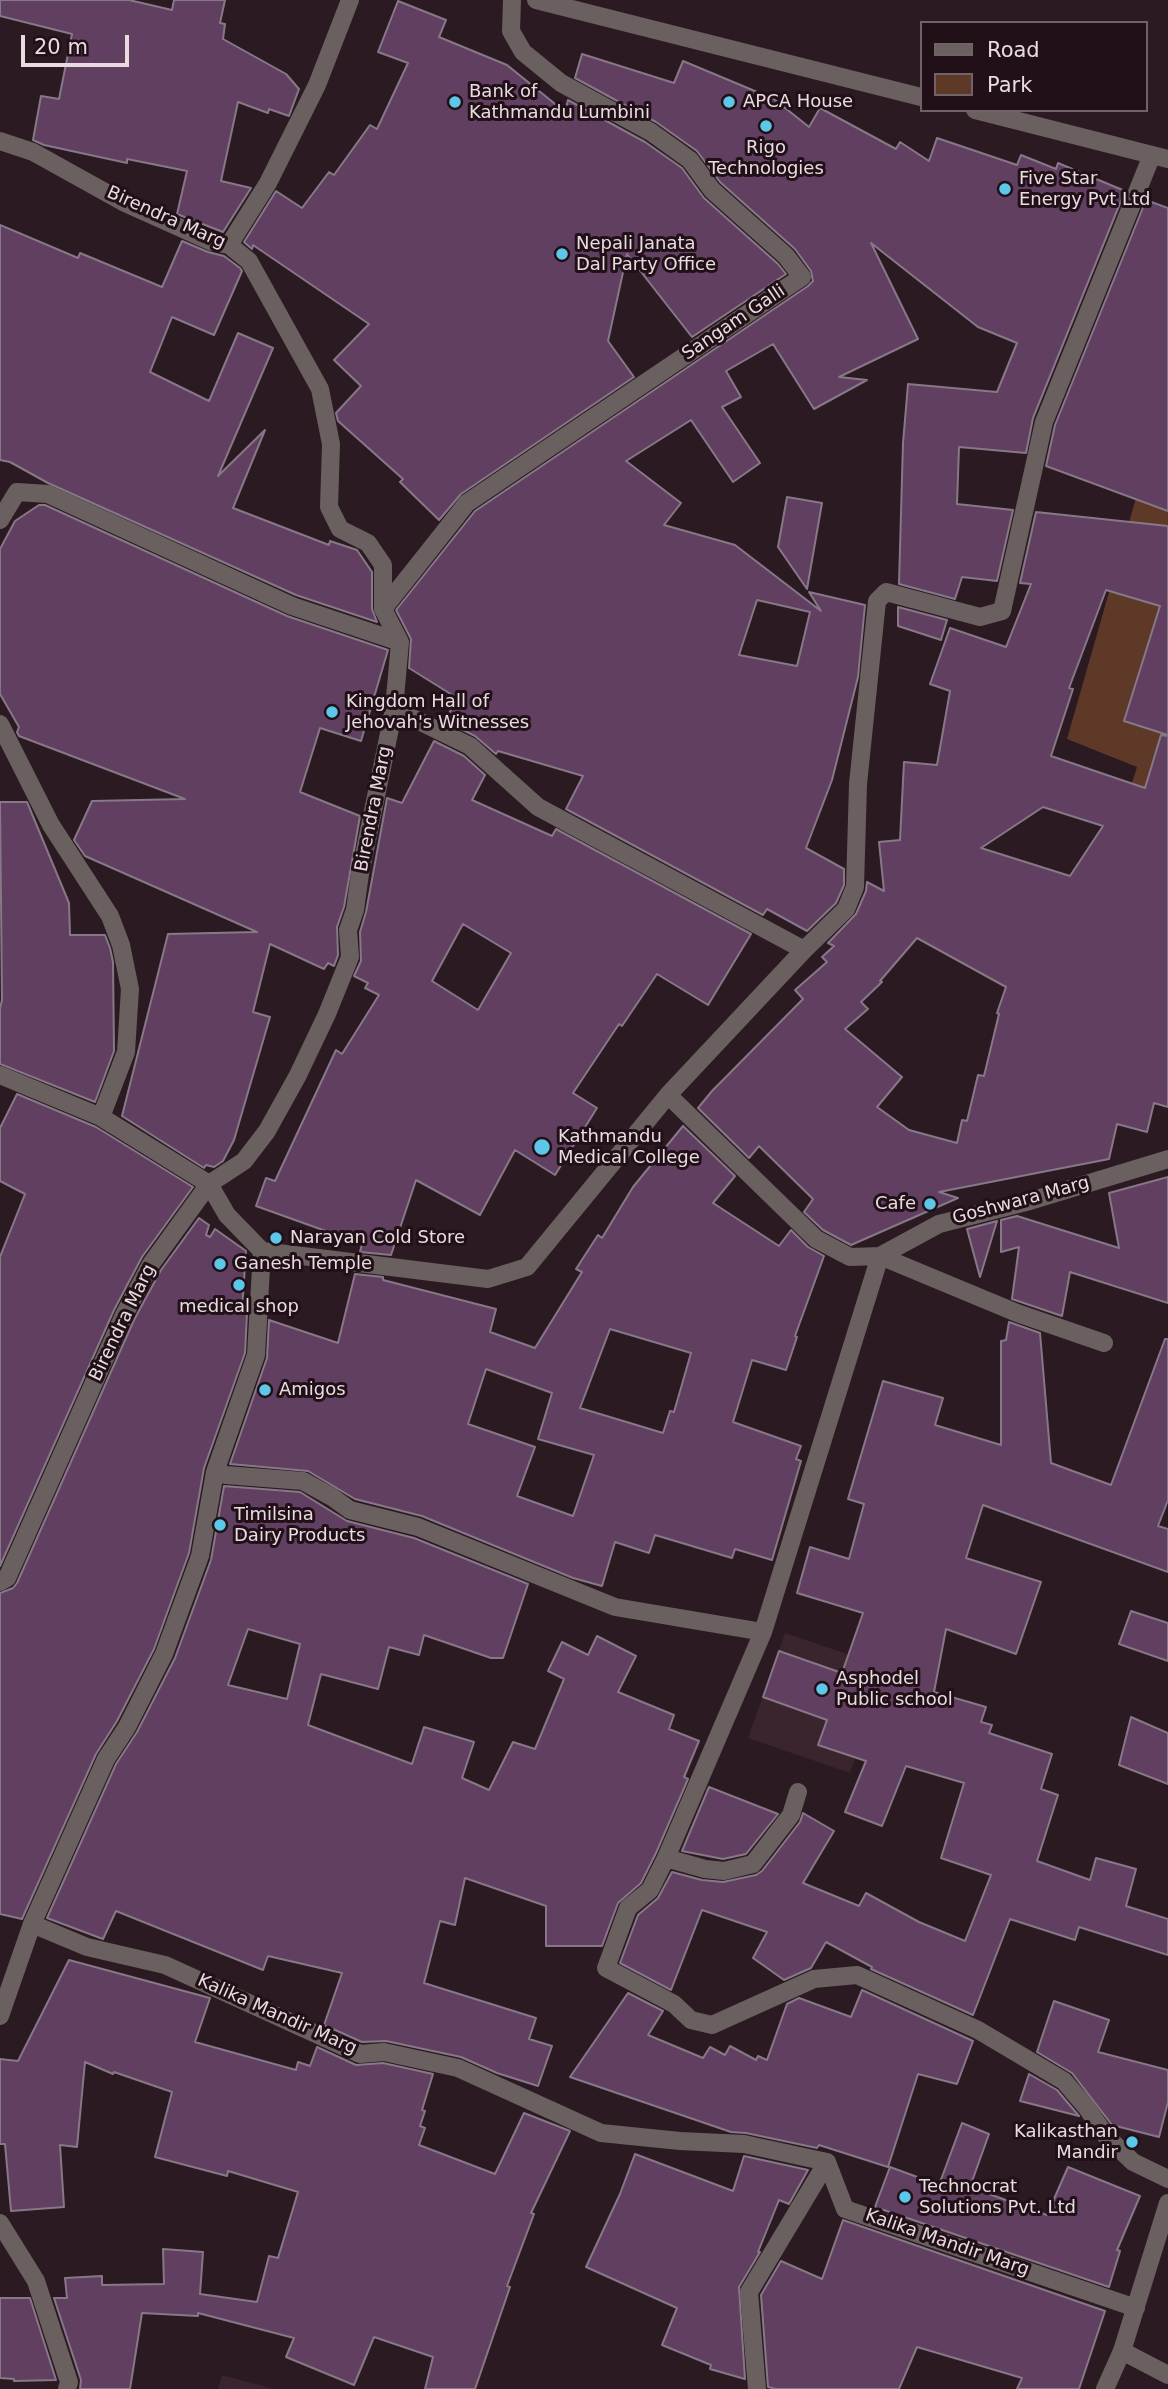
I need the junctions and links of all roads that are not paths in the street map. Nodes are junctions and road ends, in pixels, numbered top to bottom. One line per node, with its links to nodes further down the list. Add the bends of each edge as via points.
1 (350, 0): 8 (street, via 317,85 268,183)
2 (512, 0): 10 (street, Sangam Galli, via 511,31 523,52 561,83 651,132 690,160 712,190 786,256 802,277 467,503)
3 (536, 0): 4 (street)
4 (920, 97)
5 (983, 112): 7 (street)
6 (0, 142): 8 (street, Birendra Marg, via 33,152 135,208)
7 (1160, 157): 14 (street, via 1044,422 1002,611 980,617 886,592 877,601 858,784 855,887 846,908)
8 (229, 245): 10 (street, Birendra Marg, via 249,261 320,389 331,444 329,507 340,529 368,543 383,565)
9 (0, 520): 11 (street, via 17,492 48,494 292,606)
10 (383, 609): 11 (street, Birendra Marg)
11 (400, 642): 12 (street, Birendra Marg)
12 (394, 709): 14 (street, via 470,746 538,807); 19 (street, Birendra Marg, via 348,930 350,957 298,1075 267,1131 244,1161)
13 (0, 724): 17 (street, via 51,825 110,916 121,945 130,989 126,1052)
14 (804, 950): 16 (street)
15 (0, 1075): 17 (street)
16 (668, 1095): 20 (street, via 527,1267 488,1279); 21 (street, via 816,1239 850,1257)
17 (101, 1117): 19 (street)
18 (1168, 1159): 21 (street, Goshwara Marg, via 939,1224)
19 (209, 1184): 20 (street, via 227,1215); 24 (street, Birendra Marg, via 151,1264 124,1315)
20 (262, 1251): 23 (street, via 256,1356)
21 (880, 1256): 22 (street, via 1017,1313); 25 (street)
22 (1104, 1343)
23 (215, 1472): 25 (street, via 303,1481 350,1510 418,1527 615,1607); 28 (street, via 200,1556 164,1654 106,1759)
24 (2, 1579)
25 (763, 1632): 27 (street)
26 (798, 1792): 27 (street, via 791,1815 753,1864 724,1871)
27 (666, 1858): 31 (street, via 650,1890 628,1908 606,1968 674,2004 691,2020 712,2025 814,1979 857,1975 978,2030 1064,2081 1106,2136 1133,2162)
28 (32, 1924): 29 (street); 30 (street, Kalika Mandir Marg, via 87,1947 165,1965 360,2054 384,2052 458,2068 601,2133 744,2144)
29 (0, 2016)
30 (827, 2162): 34 (street, Kalika Mandir Marg, via 845,2209); 38 (street, via 749,2292)
31 (1168, 2179)
32 (1168, 2203): 34 (street)
33 (0, 2223): 37 (street, via 36,2281 69,2382)
34 (1136, 2308): 35 (street)
35 (1122, 2351): 36 (street); 39 (street)
36 (1168, 2375)
37 (67, 2389)
38 (757, 2389)
39 (1105, 2389)

